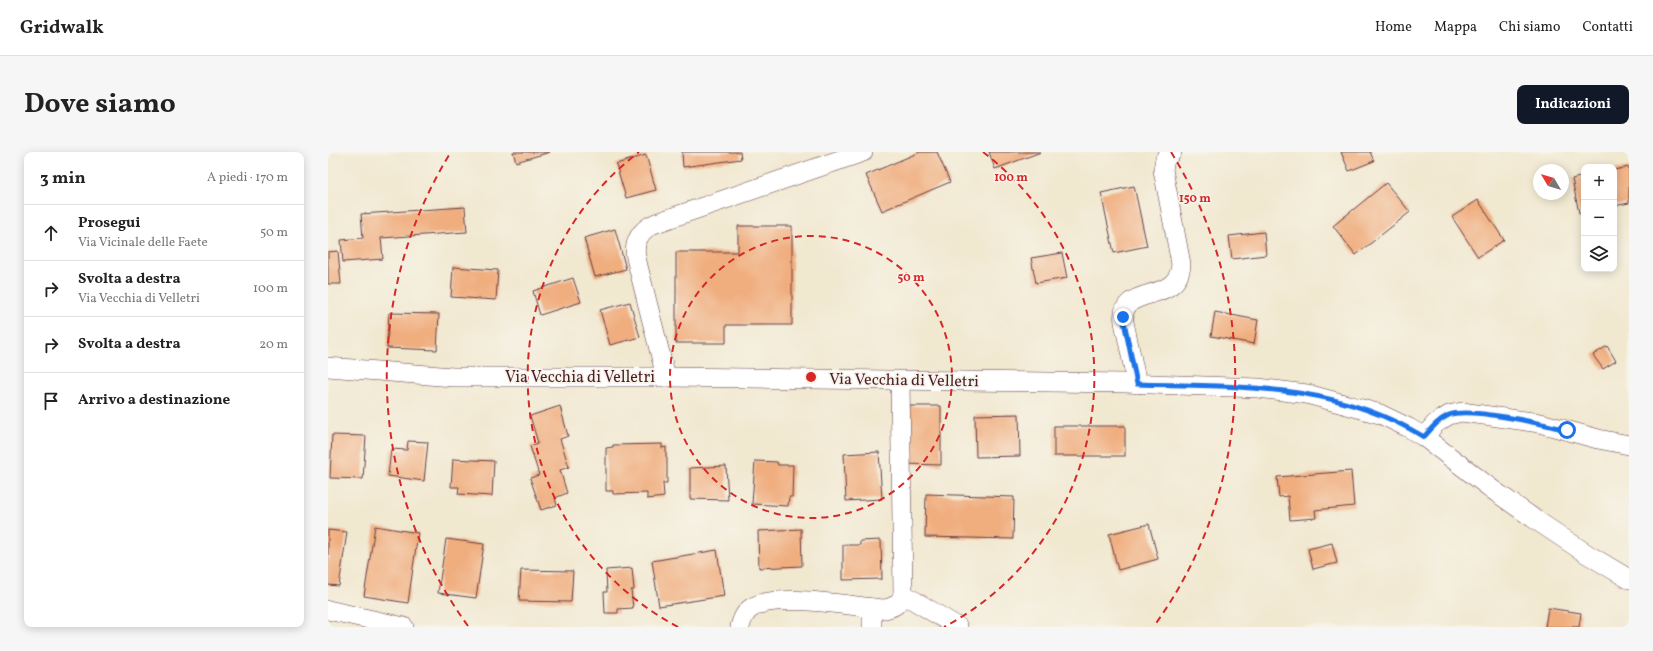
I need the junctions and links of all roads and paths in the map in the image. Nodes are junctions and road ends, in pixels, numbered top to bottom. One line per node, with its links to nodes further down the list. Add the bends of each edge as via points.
1 (863, 152): 4 (street, via 656,223 643,232 636,242 635,252)
2 (1172, 152): 6 (street, via 1165,159 1163,170 1181,270 1172,285 1134,300 1124,312)
3 (328, 367): 4 (street, Via Vecchia di Velletri, via 452,378)
4 (666, 377): 5 (street, Via Vecchia di Velletri)
5 (900, 381): 6 (street, Via Vecchia di Velletri); 10 (street)
6 (1137, 384): 7 (street, Via Vecchia di Velletri, via 1258,388 1307,394 1380,414)
7 (1424, 437): 8 (street, via 1441,420 1462,412 1540,424); 9 (street, Via Vecchia di Velletri, via 1504,498)
8 (1629, 445)
9 (1629, 579)
10 (903, 594): 11 (street, via 895,606 885,609); 16 (street)
11 (872, 608): 14 (street, via 803,601 764,602 748,611); 15 (street)
12 (328, 610): 13 (street)
13 (404, 627)
14 (740, 627)
15 (872, 627)
16 (958, 627)

